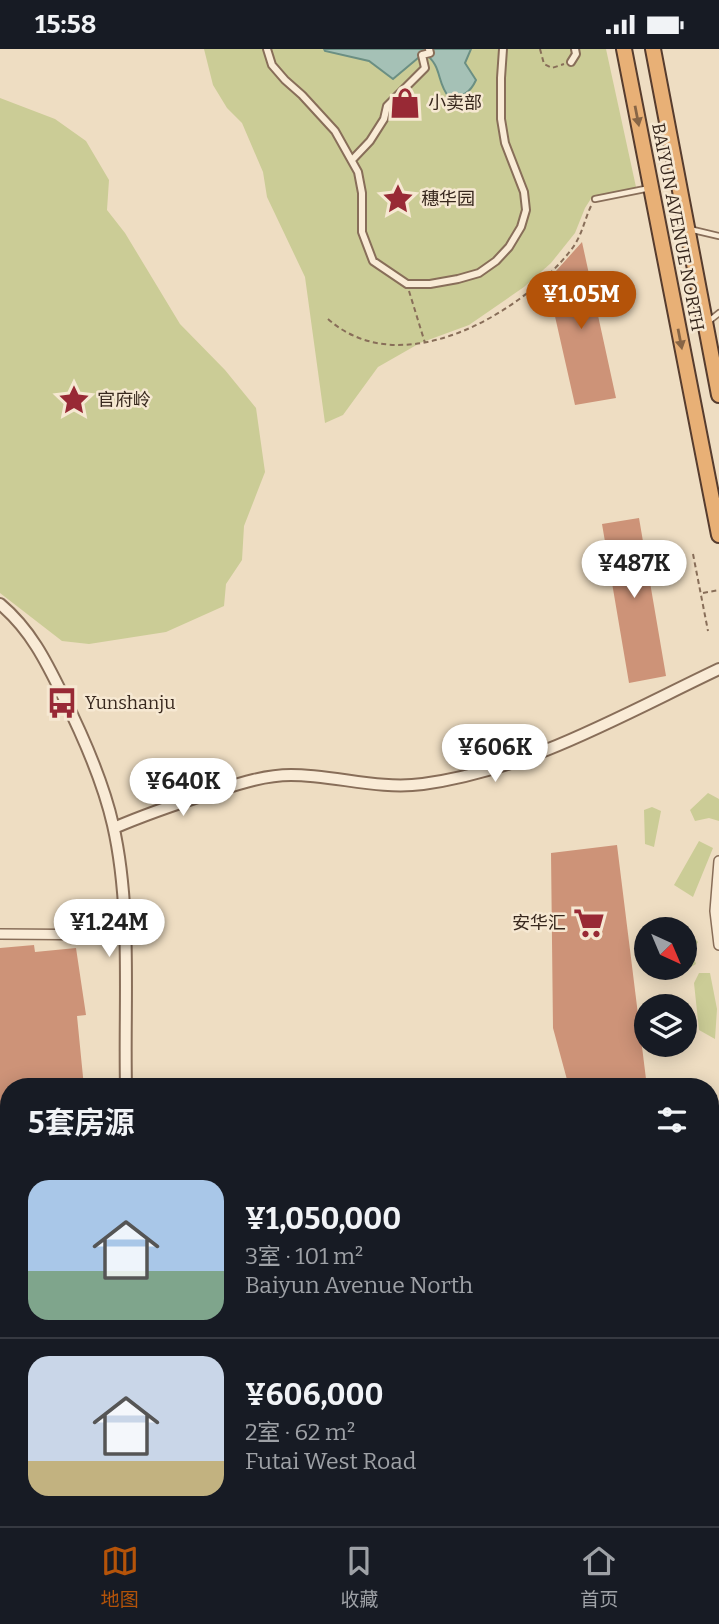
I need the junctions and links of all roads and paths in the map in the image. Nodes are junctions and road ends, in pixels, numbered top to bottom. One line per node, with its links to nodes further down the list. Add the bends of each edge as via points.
1 (267, 49): 9 (street, via 272,65 335,131)
2 (429, 49): 9 (street, via 430,53 422,55 425,68 387,106 370,141)
3 (503, 49): 14 (street, via 501,119 524,192 526,210 521,227 496,261 479,272 430,284)
4 (540, 49): 8 (path, via 544,64 551,68)
5 (575, 49): 8 (street)
6 (624, 49): 10 (highway, BAIYUN AVENUE NORTH, one-way to 10)
7 (653, 49): 12 (highway, BAIYUN AVENUE NORTH)
8 (571, 62)
9 (352, 160): 14 (street, via 362,193 362,232 373,261)
10 (651, 187): 11 (lane); 20 (highway, BAIYUN AVENUE NORTH, one-way to 20)
11 (595, 199): 18 (path, via 581,236 539,282 463,333)
12 (687, 229): 13 (lane); 17 (highway, BAIYUN AVENUE NORTH)
13 (719, 236)
14 (407, 284): 18 (path)
15 (719, 313): 17 (lane)
16 (328, 319): 18 (path, via 372,343)
17 (705, 323): 19 (highway, BAIYUN AVENUE NORTH)
18 (425, 343)
19 (719, 395)
20 (719, 535)
21 (694, 554): 23 (path)
22 (719, 590): 23 (path)
23 (701, 593): 25 (path)
24 (0, 604): 27 (street, via 25,629 49,667 84,743)
25 (708, 631)
26 (719, 669): 27 (street, via 509,765 400,786 319,776 267,776 164,807)
27 (114, 828): 30 (street)
28 (719, 861): 31 (street, via 715,897)
29 (0, 934): 30 (street)
30 (124, 935): 32 (street)
31 (719, 945)
32 (126, 1078)

